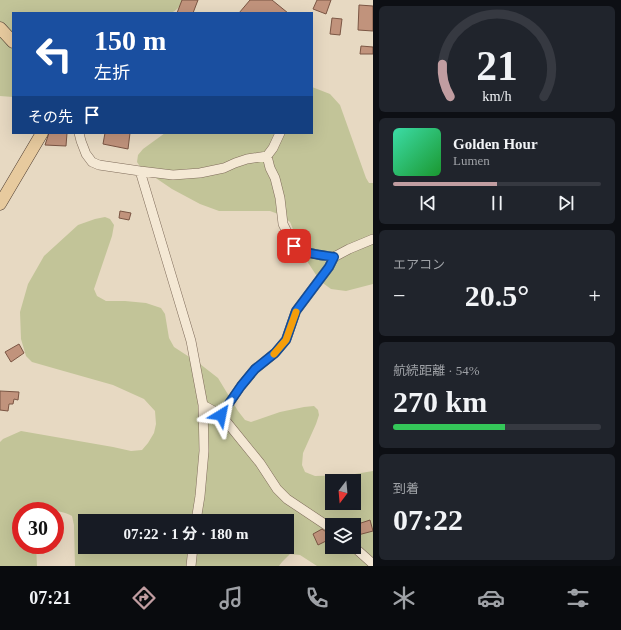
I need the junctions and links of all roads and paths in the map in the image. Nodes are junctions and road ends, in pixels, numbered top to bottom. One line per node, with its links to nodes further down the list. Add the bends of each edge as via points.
1 (0, 28): 2 (main road)
2 (12, 41)
3 (41, 134): 8 (main road)
4 (79, 134): 7 (street, via 86,154 92,162)
5 (280, 134): 6 (street)
6 (267, 156): 7 (street, via 247,159 224,168 200,173 172,175); 10 (street, via 280,198 283,224 294,246 299,250)
7 (140, 171): 11 (street, via 191,341)
8 (0, 204)
9 (373, 240): 10 (street)
10 (334, 257): 12 (street, via 296,311 286,340 255,369)
11 (203, 405): 12 (street); 13 (street, via 204,451)
12 (221, 415): 14 (street, via 260,463 277,489 287,499)
13 (197, 514)
14 (325, 524)
15 (361, 553): 17 (street)
16 (192, 554): 18 (street)
17 (373, 564)
18 (191, 566)

